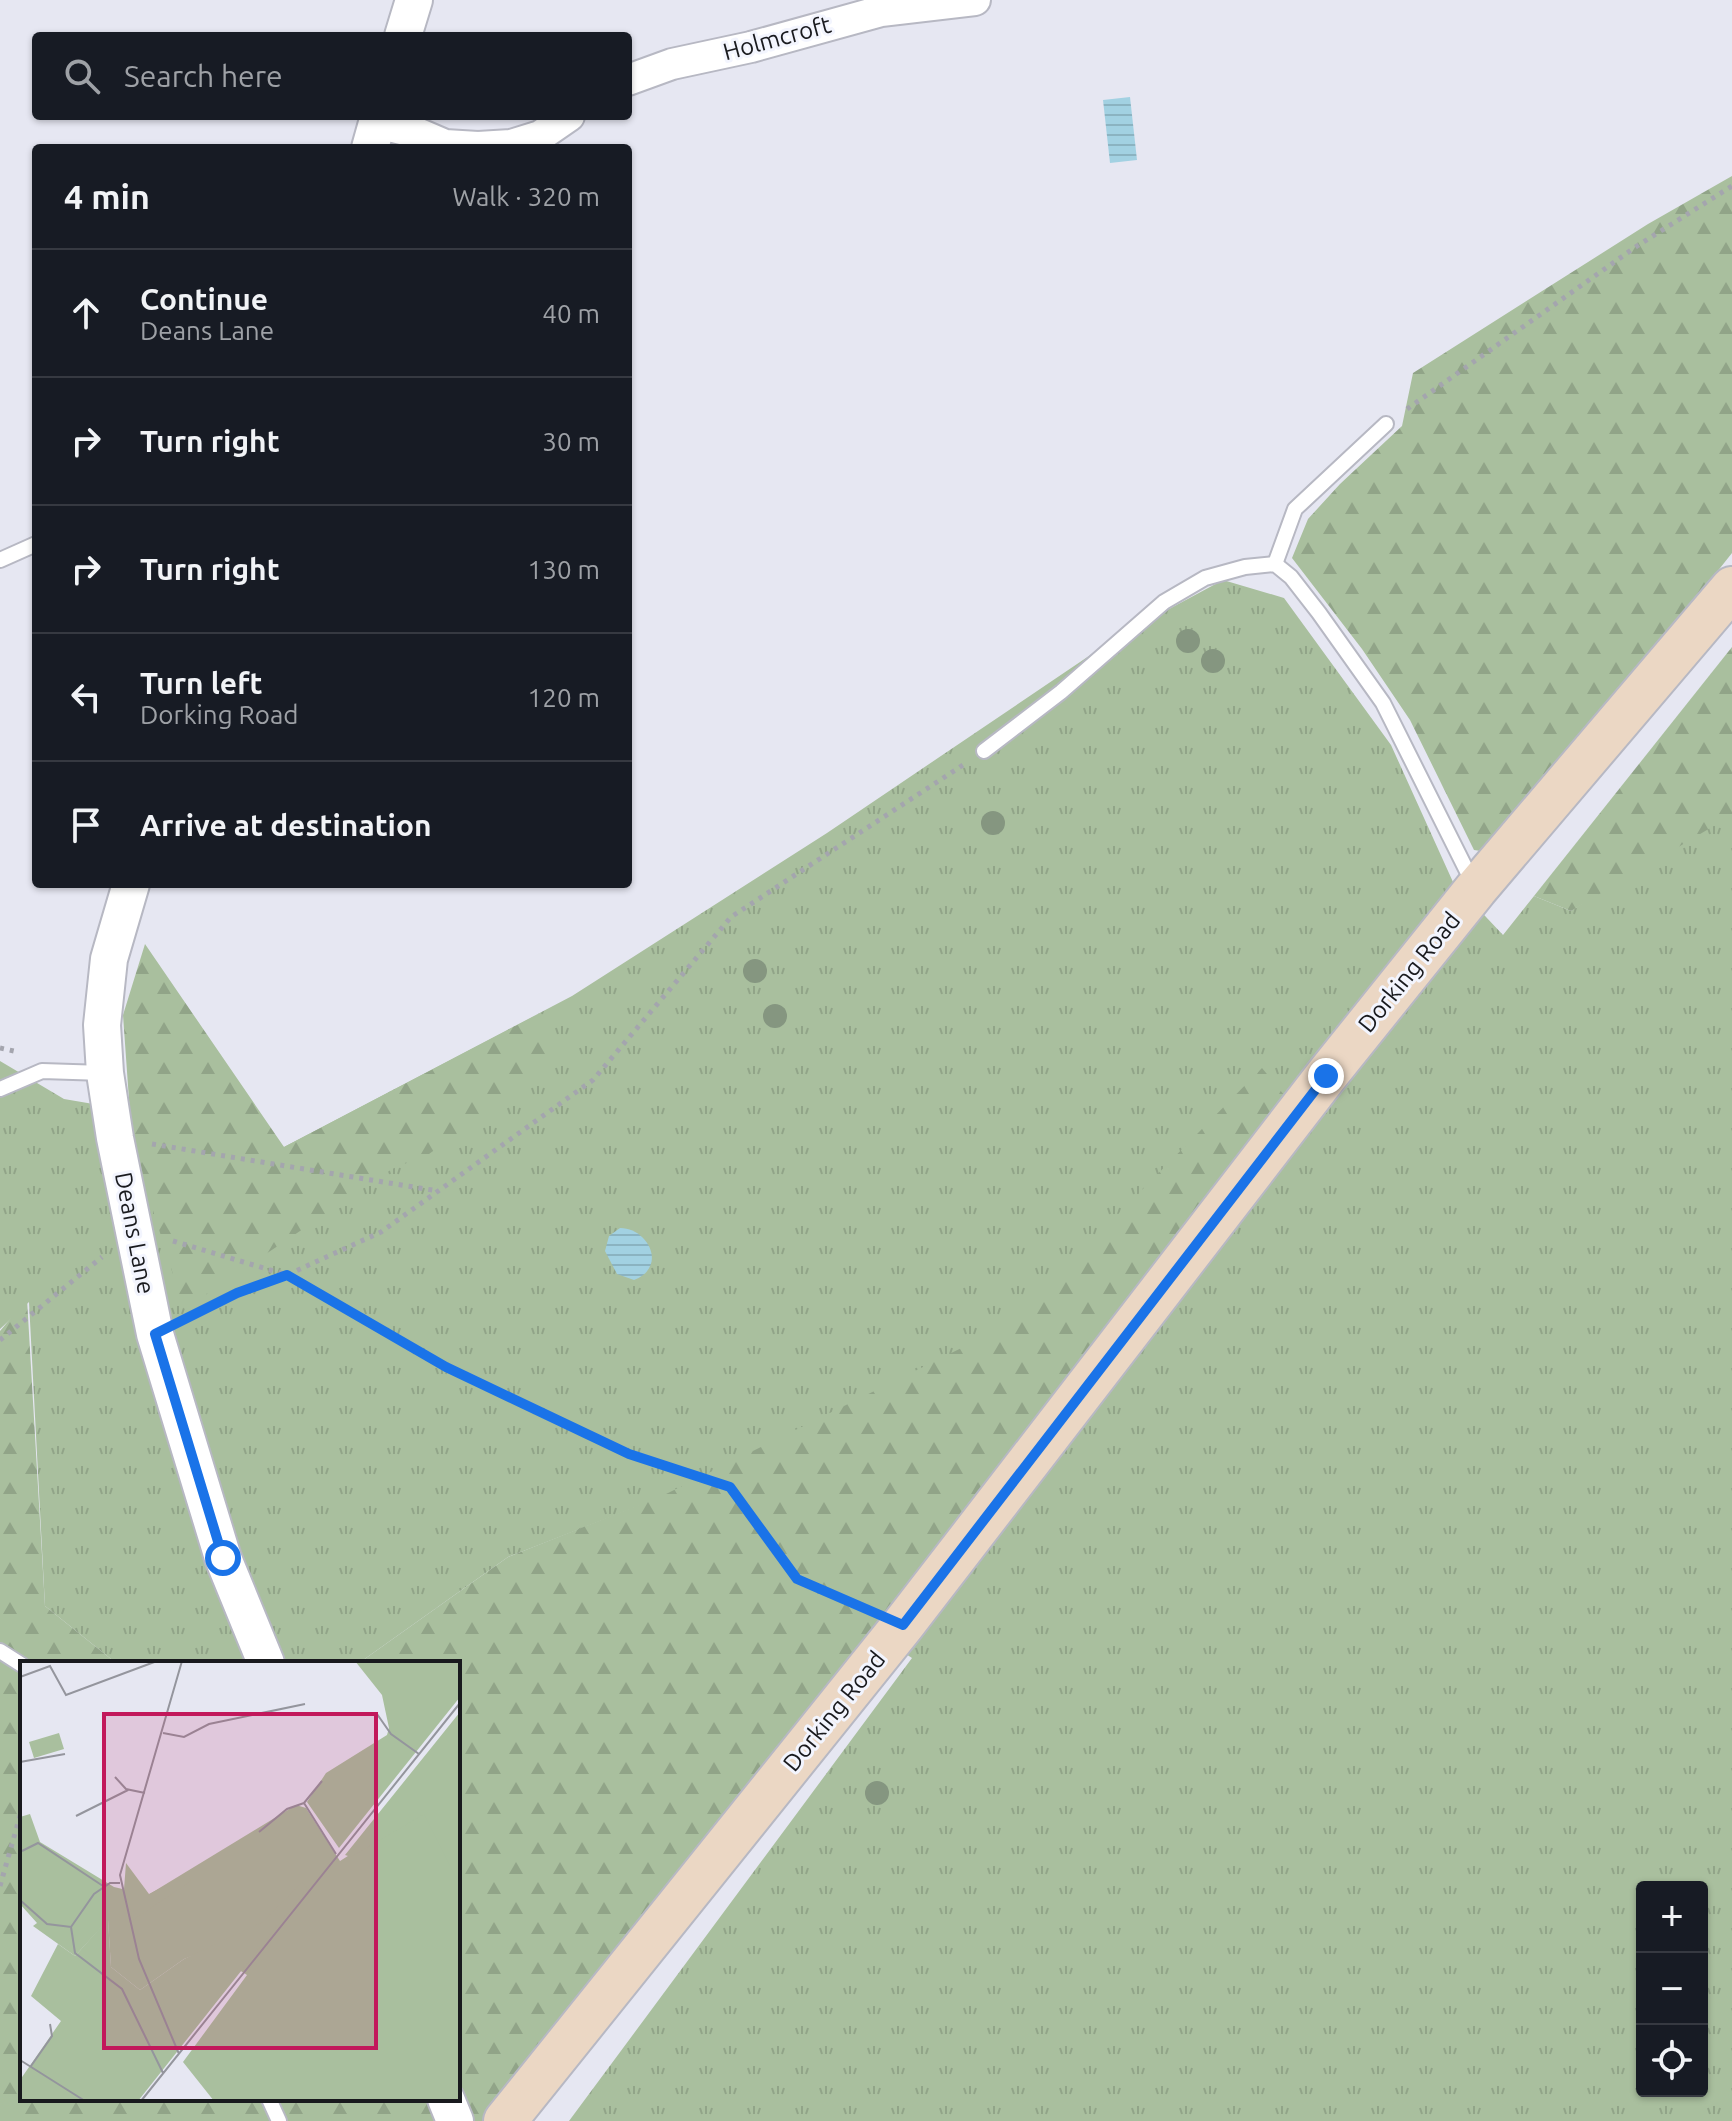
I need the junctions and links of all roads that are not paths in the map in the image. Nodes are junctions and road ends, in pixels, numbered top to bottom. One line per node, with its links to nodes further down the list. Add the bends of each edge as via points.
1 (414, 0): 3 (street)
2 (975, 0): 4 (street, Holmcroft, via 881,11)
3 (404, 32)
4 (632, 79)
5 (563, 120): 8 (street, via 540,136)
6 (375, 129): 7 (street, via 417,133)
7 (443, 144)
8 (514, 144)
9 (1386, 424): 12 (lane, via 1295,509)
10 (32, 546): 11 (lane)
11 (0, 560)
12 (1275, 564): 14 (lane, via 1205,578 1164,602); 16 (lane, via 1291,577 1383,703)
13 (1732, 588): 16 (main road, Dorking Road)
14 (984, 751)
15 (130, 888): 17 (street, Deans Lane, via 109,959 102,1025)
16 (1476, 889): 26 (main road, Dorking Road, via 903,1625)
17 (105, 1073): 18 (lane, via 42,1071); 20 (street, Deans Lane, via 155,1334 223,1558)
18 (0, 1089)
19 (0, 1651): 21 (lane)
20 (265, 1661)
21 (20, 1664)
22 (270, 2101): 24 (lane)
23 (447, 2101): 25 (street)
24 (279, 2121)
25 (455, 2121)
26 (505, 2121)

